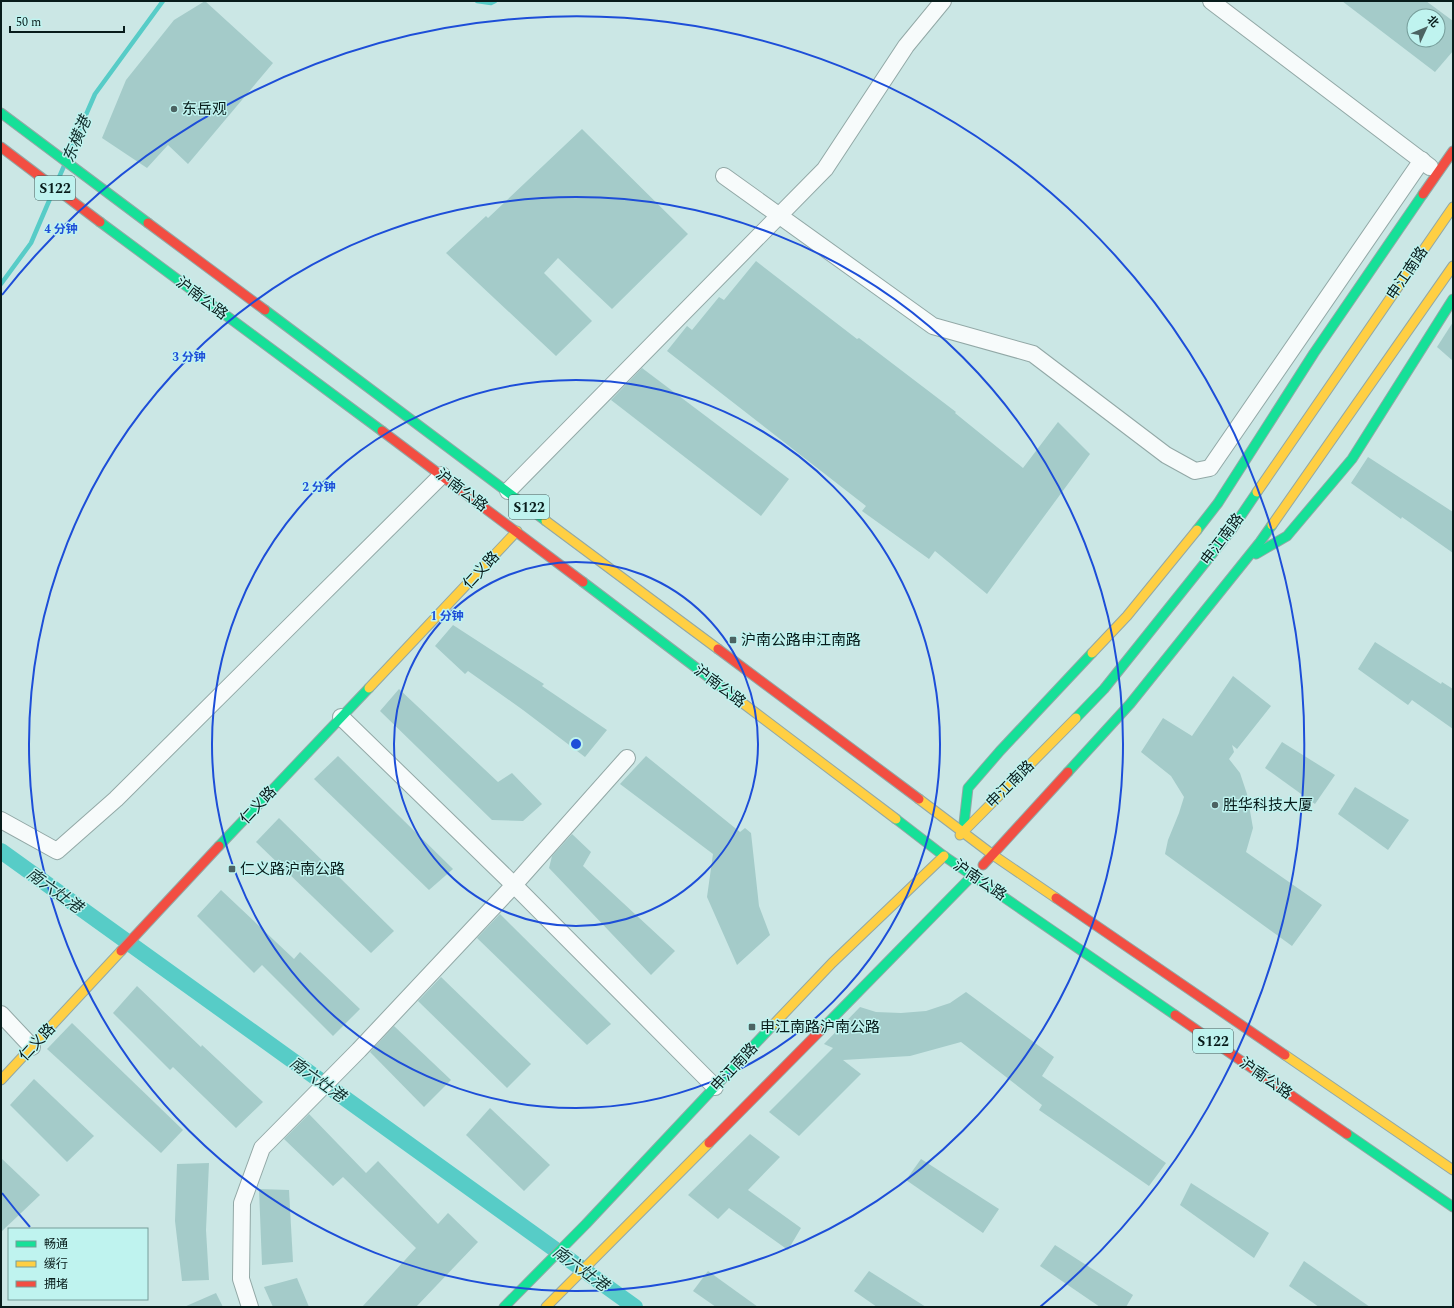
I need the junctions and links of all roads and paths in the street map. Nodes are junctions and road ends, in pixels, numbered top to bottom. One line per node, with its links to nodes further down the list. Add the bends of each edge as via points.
1 (943, 1): 10 (street, via 906,46 825,169)
2 (1212, 1): 6 (street)
3 (1, 113): 14 (main road, 沪南公路 / S122)
4 (1, 147): 13 (main road, 沪南公路 / S122)
5 (1453, 151): 7 (main road)
6 (1422, 160): 7 (street); 10 (street, via 1210,468 1195,471 1166,455 1033,354 933,326)
7 (1438, 172): 20 (main road, via 1314,353 1218,503)
8 (724, 176): 10 (street)
9 (1453, 207): 15 (main road, 申江南路)
10 (779, 216): 14 (street)
11 (1453, 266): 18 (main road, 申江南路)
12 (1453, 299): 18 (main road, via 1352,459 1287,536)
13 (442, 475): 16 (main road, 沪南公路 / S122); 23 (street, via 116,799 57,852)
14 (508, 491): 24 (main road, 沪南公路 / S122)
15 (1232, 529): 17 (main road); 24 (main road, 申江南路, via 1104,689)
16 (517, 532): 21 (main road, 仁义路); 25 (main road, 沪南公路 / S122)
17 (1203, 549)
18 (1246, 560): 26 (main road, 申江南路, via 1130,704)
19 (1175, 572): 20 (main road)
20 (1127, 616): 24 (main road, via 968,788)
21 (341, 717): 28 (street); 30 (main road, 仁义路)
22 (627, 758): 28 (street)
23 (1, 820)
24 (963, 832): 25 (main road, 申江南路); 26 (main road, 沪南公路 / S122)
25 (949, 850): 27 (main road, 沪南公路 / S122); 32 (main road, 申江南路, via 832,963)
26 (993, 856): 27 (main road, 申江南路); 33 (main road, 沪南公路 / S122)
27 (973, 875): 34 (main road, 沪南公路 / S122); 37 (main road, 申江南路)
28 (514, 885): 32 (street); 35 (street, via 262,1148 242,1203 241,1279)
29 (1, 1014): 30 (street)
30 (32, 1047): 31 (main road, 仁义路)
31 (1, 1080)
32 (715, 1087): 36 (main road, 申江南路)
33 (1453, 1170)
34 (1453, 1207)
35 (250, 1307)
36 (504, 1307)
37 (546, 1307)

